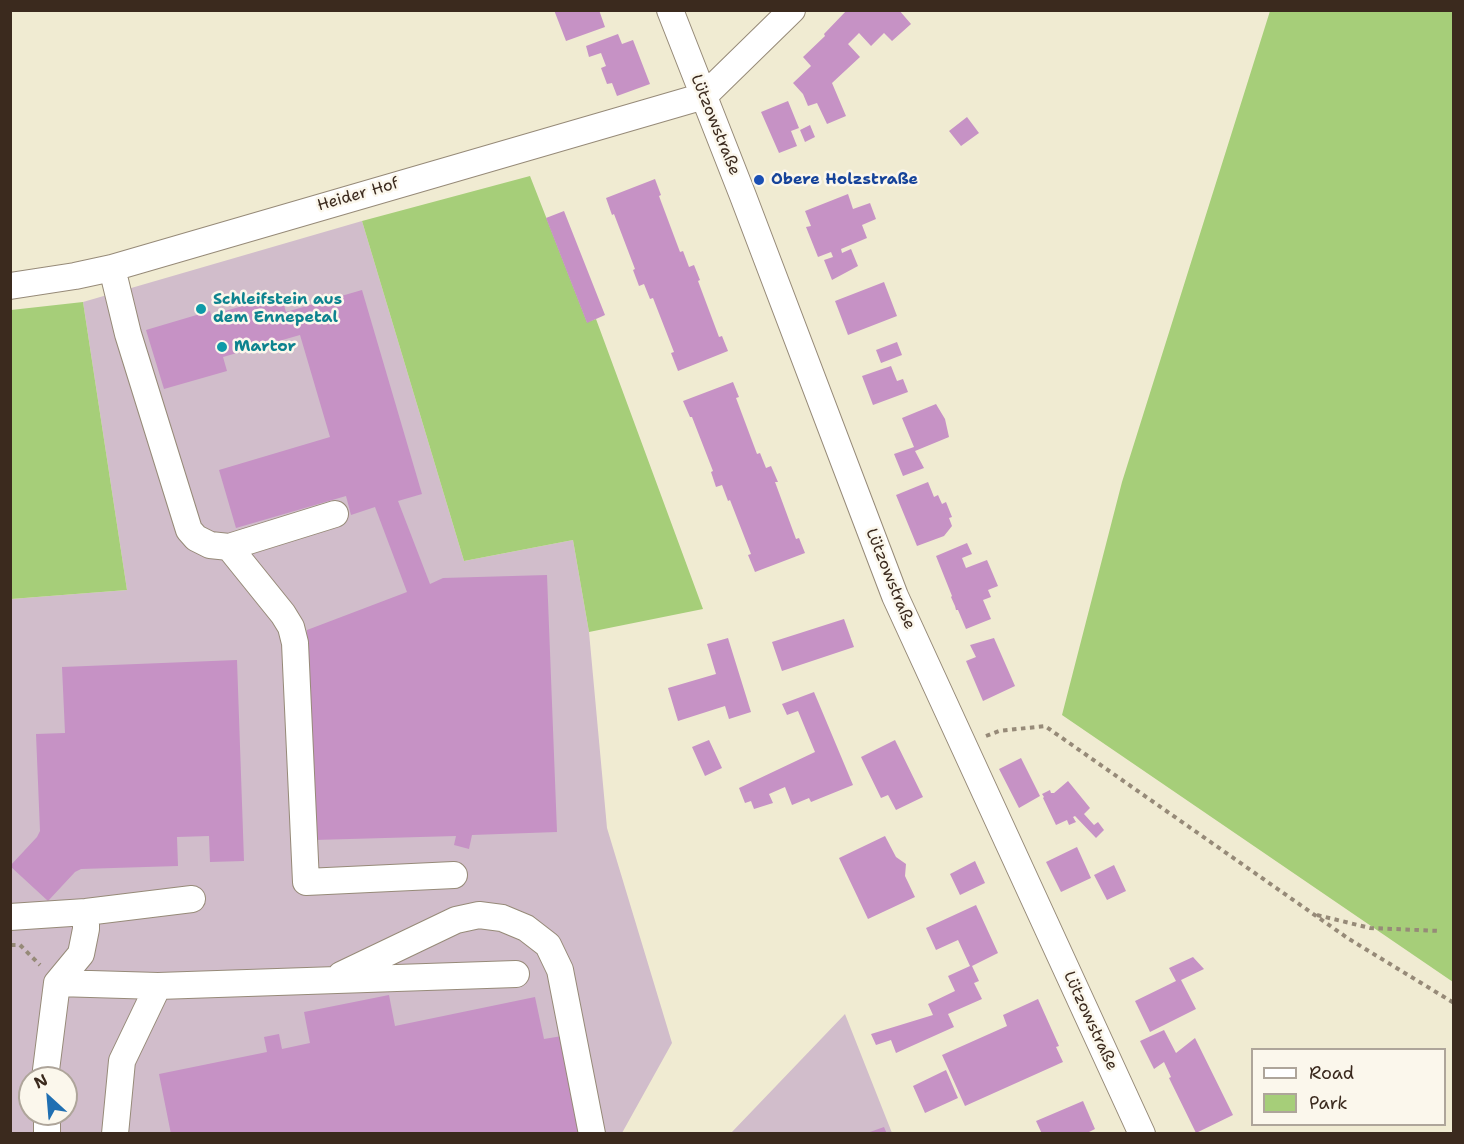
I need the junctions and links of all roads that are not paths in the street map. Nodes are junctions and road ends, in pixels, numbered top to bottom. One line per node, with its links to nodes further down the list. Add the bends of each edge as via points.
1 (669, 10): 3 (street, Lützowstraße)
2 (792, 10): 3 (street)
3 (704, 96): 4 (street, Heider Hof); 19 (street, Lützowstraße, via 895,596)
4 (111, 268): 5 (street, Heider Hof); 7 (street, via 189,530 210,545)
5 (10, 286)
6 (335, 513): 7 (street)
7 (229, 547): 8 (street, via 283,614 295,643 306,882)
8 (454, 875)
9 (192, 899): 10 (street)
10 (86, 912): 11 (street); 14 (street, via 81,954)
11 (10, 917)
12 (516, 974): 13 (street)
13 (331, 980): 15 (street); 18 (street, via 456,920 480,915 502,918 526,928 548,945 560,970)
14 (57, 983): 15 (street); 16 (street)
15 (158, 986): 17 (street, via 122,1061)
16 (47, 1066)
17 (115, 1134)
18 (592, 1134)
19 (1142, 1134)

